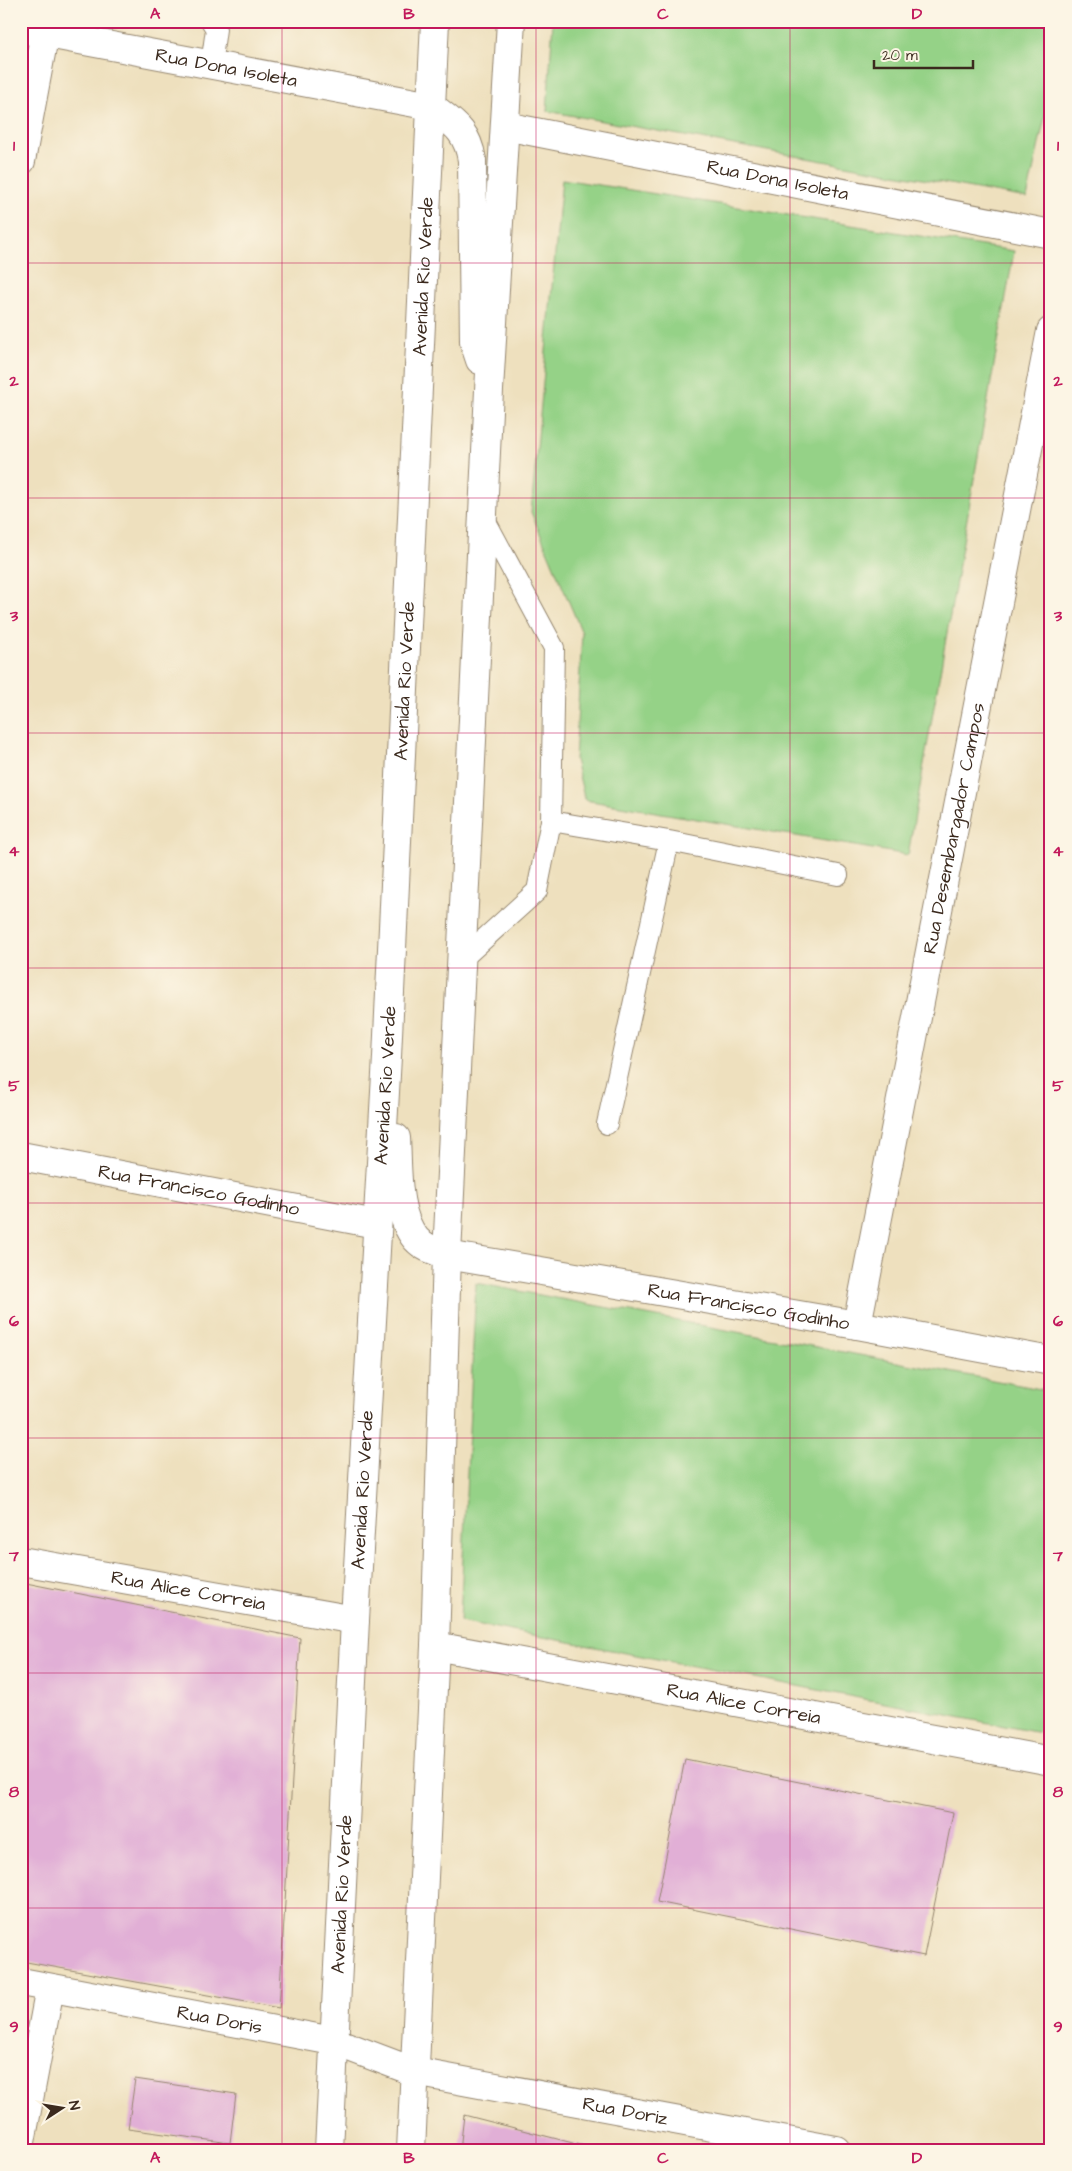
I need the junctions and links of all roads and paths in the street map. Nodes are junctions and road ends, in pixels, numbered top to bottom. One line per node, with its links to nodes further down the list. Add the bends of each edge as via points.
1 (211, 21): 5 (lane, via 216,29)
2 (435, 21): 6 (street, Avenida Rio Verde)
3 (510, 21): 7 (street)
4 (38, 28): 5 (street, Rua Dona Isoleta); 8 (street)
5 (211, 65): 6 (street, Rua Dona Isoleta)
6 (431, 106): 11 (street, via 469,141 472,160 474,342); 17 (street, Avenida Rio Verde)
7 (505, 126): 9 (street, Rua Dona Isoleta); 11 (street)
8 (21, 161)
9 (1051, 234)
10 (1051, 331): 22 (street, Rua Desembargador Campos)
11 (489, 390): 12 (street)
12 (483, 516): 13 (lane, via 554,648); 16 (street)
13 (551, 821): 14 (lane); 16 (lane, via 537,891)
14 (669, 841): 15 (lane); 18 (lane)
15 (838, 875)
16 (462, 959): 21 (street)
17 (388, 1057): 20 (street, Avenida Rio Verde); 21 (street, Rua Francisco Godinho, via 403,1212 417,1240 429,1249)
18 (607, 1124)
19 (21, 1156): 20 (street, Rua Francisco Godinho)
20 (376, 1224): 25 (street, Avenida Rio Verde)
21 (447, 1255): 22 (street, Rua Francisco Godinho); 26 (street)
22 (857, 1325): 23 (street, Rua Francisco Godinho)
23 (1051, 1361)
24 (21, 1561): 25 (street, Rua Alice Correia)
25 (355, 1620): 30 (street, Avenida Rio Verde)
26 (436, 1646): 27 (street, Rua Alice Correia); 31 (street)
27 (1051, 1760)
28 (21, 1982): 29 (street, Rua Doris)
29 (50, 1988): 30 (street, Rua Doris); 32 (street)
30 (333, 2041): 31 (street, Rua Doris); 33 (street, Avenida Rio Verde)
31 (415, 2072): 34 (street); 35 (street, Rua Doriz)
32 (21, 2142)
33 (329, 2150)
34 (411, 2150)
35 (836, 2150)

